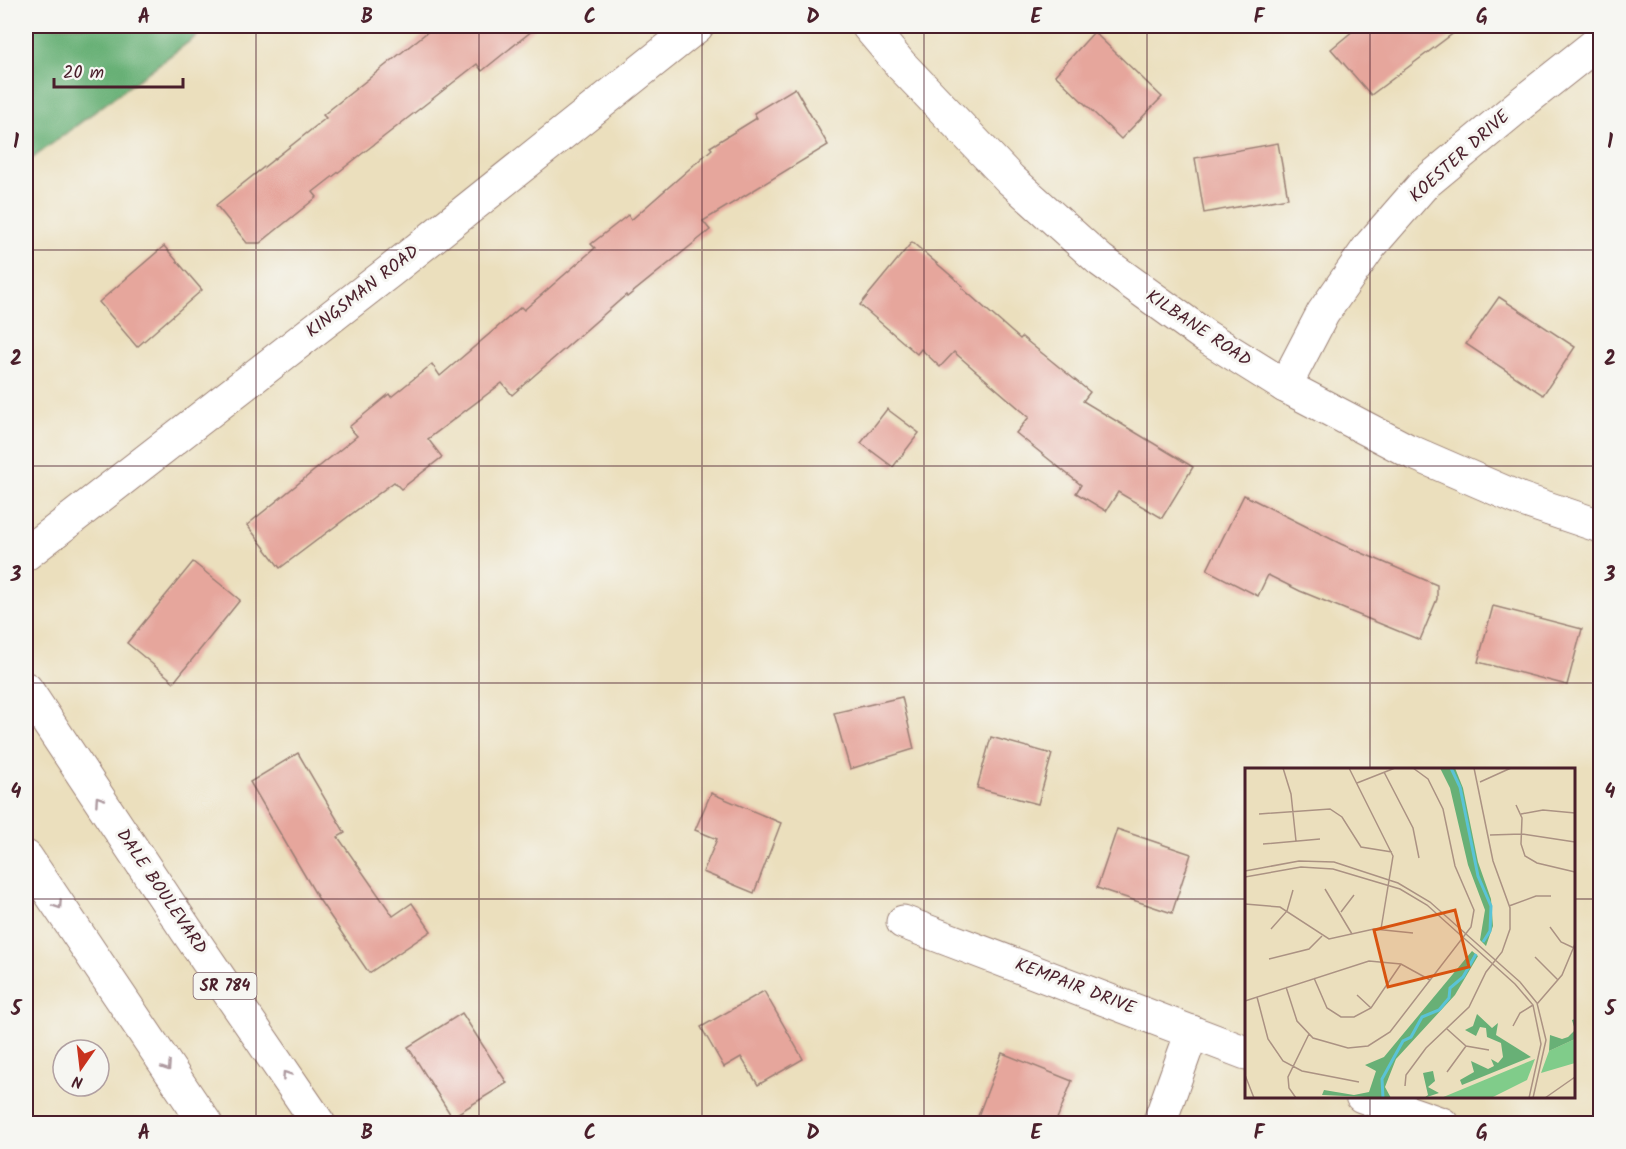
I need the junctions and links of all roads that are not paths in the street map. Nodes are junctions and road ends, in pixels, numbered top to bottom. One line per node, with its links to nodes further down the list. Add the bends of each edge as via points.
1 (698, 26): 6 (street, KINGSMAN ROAD)
2 (868, 26): 4 (street, KILBANE ROAD, via 1010,179 1100,260 1205,336)
3 (1600, 41): 4 (street, KOESTER DRIVE, via 1424,184 1370,246 1323,313)
4 (1285, 386): 5 (street, KILBANE ROAD, via 1407,450 1520,499)
5 (1600, 526)
6 (26, 554)
7 (26, 689): 14 (street, DALE BOULEVARD / SR 784, one-way to 7)
8 (26, 857): 13 (street, one-way to 13)
9 (903, 922): 10 (street, KEMPAIR DRIVE)
10 (1192, 1032): 11 (street, KEMPAIR DRIVE); 15 (street)
11 (1245, 1053)
12 (1368, 1098): 16 (street)
13 (206, 1124)
14 (319, 1124)
15 (1159, 1124)
16 (1442, 1124)

